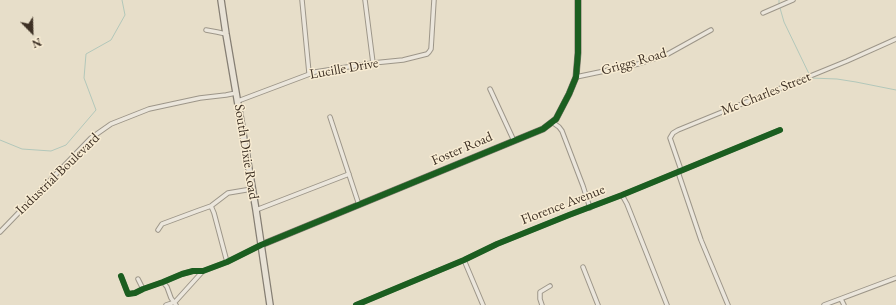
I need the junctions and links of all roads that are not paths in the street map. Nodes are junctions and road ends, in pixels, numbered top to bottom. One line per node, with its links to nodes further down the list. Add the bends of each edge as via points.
1 (221, 0): 10 (main road, South Dixie Road)
2 (302, 0): 13 (street)
3 (365, 0): 12 (street)
4 (434, 0): 12 (street, Lucille Drive, via 431,50 417,57)
5 (578, 0): 14 (street, Foster Road)
6 (793, 0): 7 (street)
7 (763, 13)
8 (206, 30): 10 (street)
9 (711, 30): 14 (street, Griggs Road, via 666,55)
10 (226, 34): 16 (main road, South Dixie Road)
11 (896, 39): 22 (street, Mc Charles Street, via 673,133 670,138)
12 (372, 63): 13 (street, Lucille Drive)
13 (309, 73): 17 (street, Lucille Drive)
14 (576, 78): 19 (street, Foster Road, via 556,119)
15 (490, 89): 21 (street)
16 (236, 93): 17 (main road, South Dixie Road); 31 (street, Industrial Boulevard, via 149,109 111,124 91,138)
17 (238, 101): 24 (main road, South Dixie Road)
18 (330, 117): 23 (street)
19 (552, 122): 21 (street, Foster Road, via 543,129); 28 (street, via 562,131)
20 (780, 130): 22 (street, Florence Avenue)
21 (514, 141): 26 (street, Foster Road)
22 (680, 171): 25 (street, Florence Avenue); 53 (street, Mc Charles Street, via 701,240)
23 (349, 174): 26 (street); 29 (street)
24 (252, 189): 27 (street, via 228,193); 29 (main road, South Dixie Road)
25 (622, 195): 28 (street, Florence Avenue); 52 (street, via 628,204)
26 (359, 205): 32 (street, Foster Road)
27 (211, 206): 30 (street, via 162,224); 34 (street)
28 (590, 208): 33 (street, Florence Avenue, via 497,244)
29 (256, 210): 32 (main road, South Dixie Road)
30 (158, 230)
31 (0, 232)
32 (261, 245): 34 (street); 47 (main road, South Dixie Road)
33 (464, 260): 44 (street, Florence Avenue); 49 (street)
34 (227, 262): 36 (street)
35 (583, 267): 51 (street)
36 (203, 271): 40 (street, via 182,274); 45 (street)
37 (121, 276): 42 (street, via 128,294)
38 (896, 278): 43 (street)
39 (138, 279): 42 (street)
40 (163, 282): 42 (street); 45 (street)
41 (550, 286): 50 (street, via 540,292)
42 (143, 289)
43 (841, 299): 54 (street); 55 (street)
44 (366, 303): 48 (street, Florence Avenue)
45 (175, 304): 46 (street)
46 (166, 305)
47 (270, 305)
48 (356, 305)
49 (483, 305)
50 (542, 305)
51 (598, 305)
52 (667, 305)
53 (728, 305)
54 (824, 305)
55 (844, 305)

